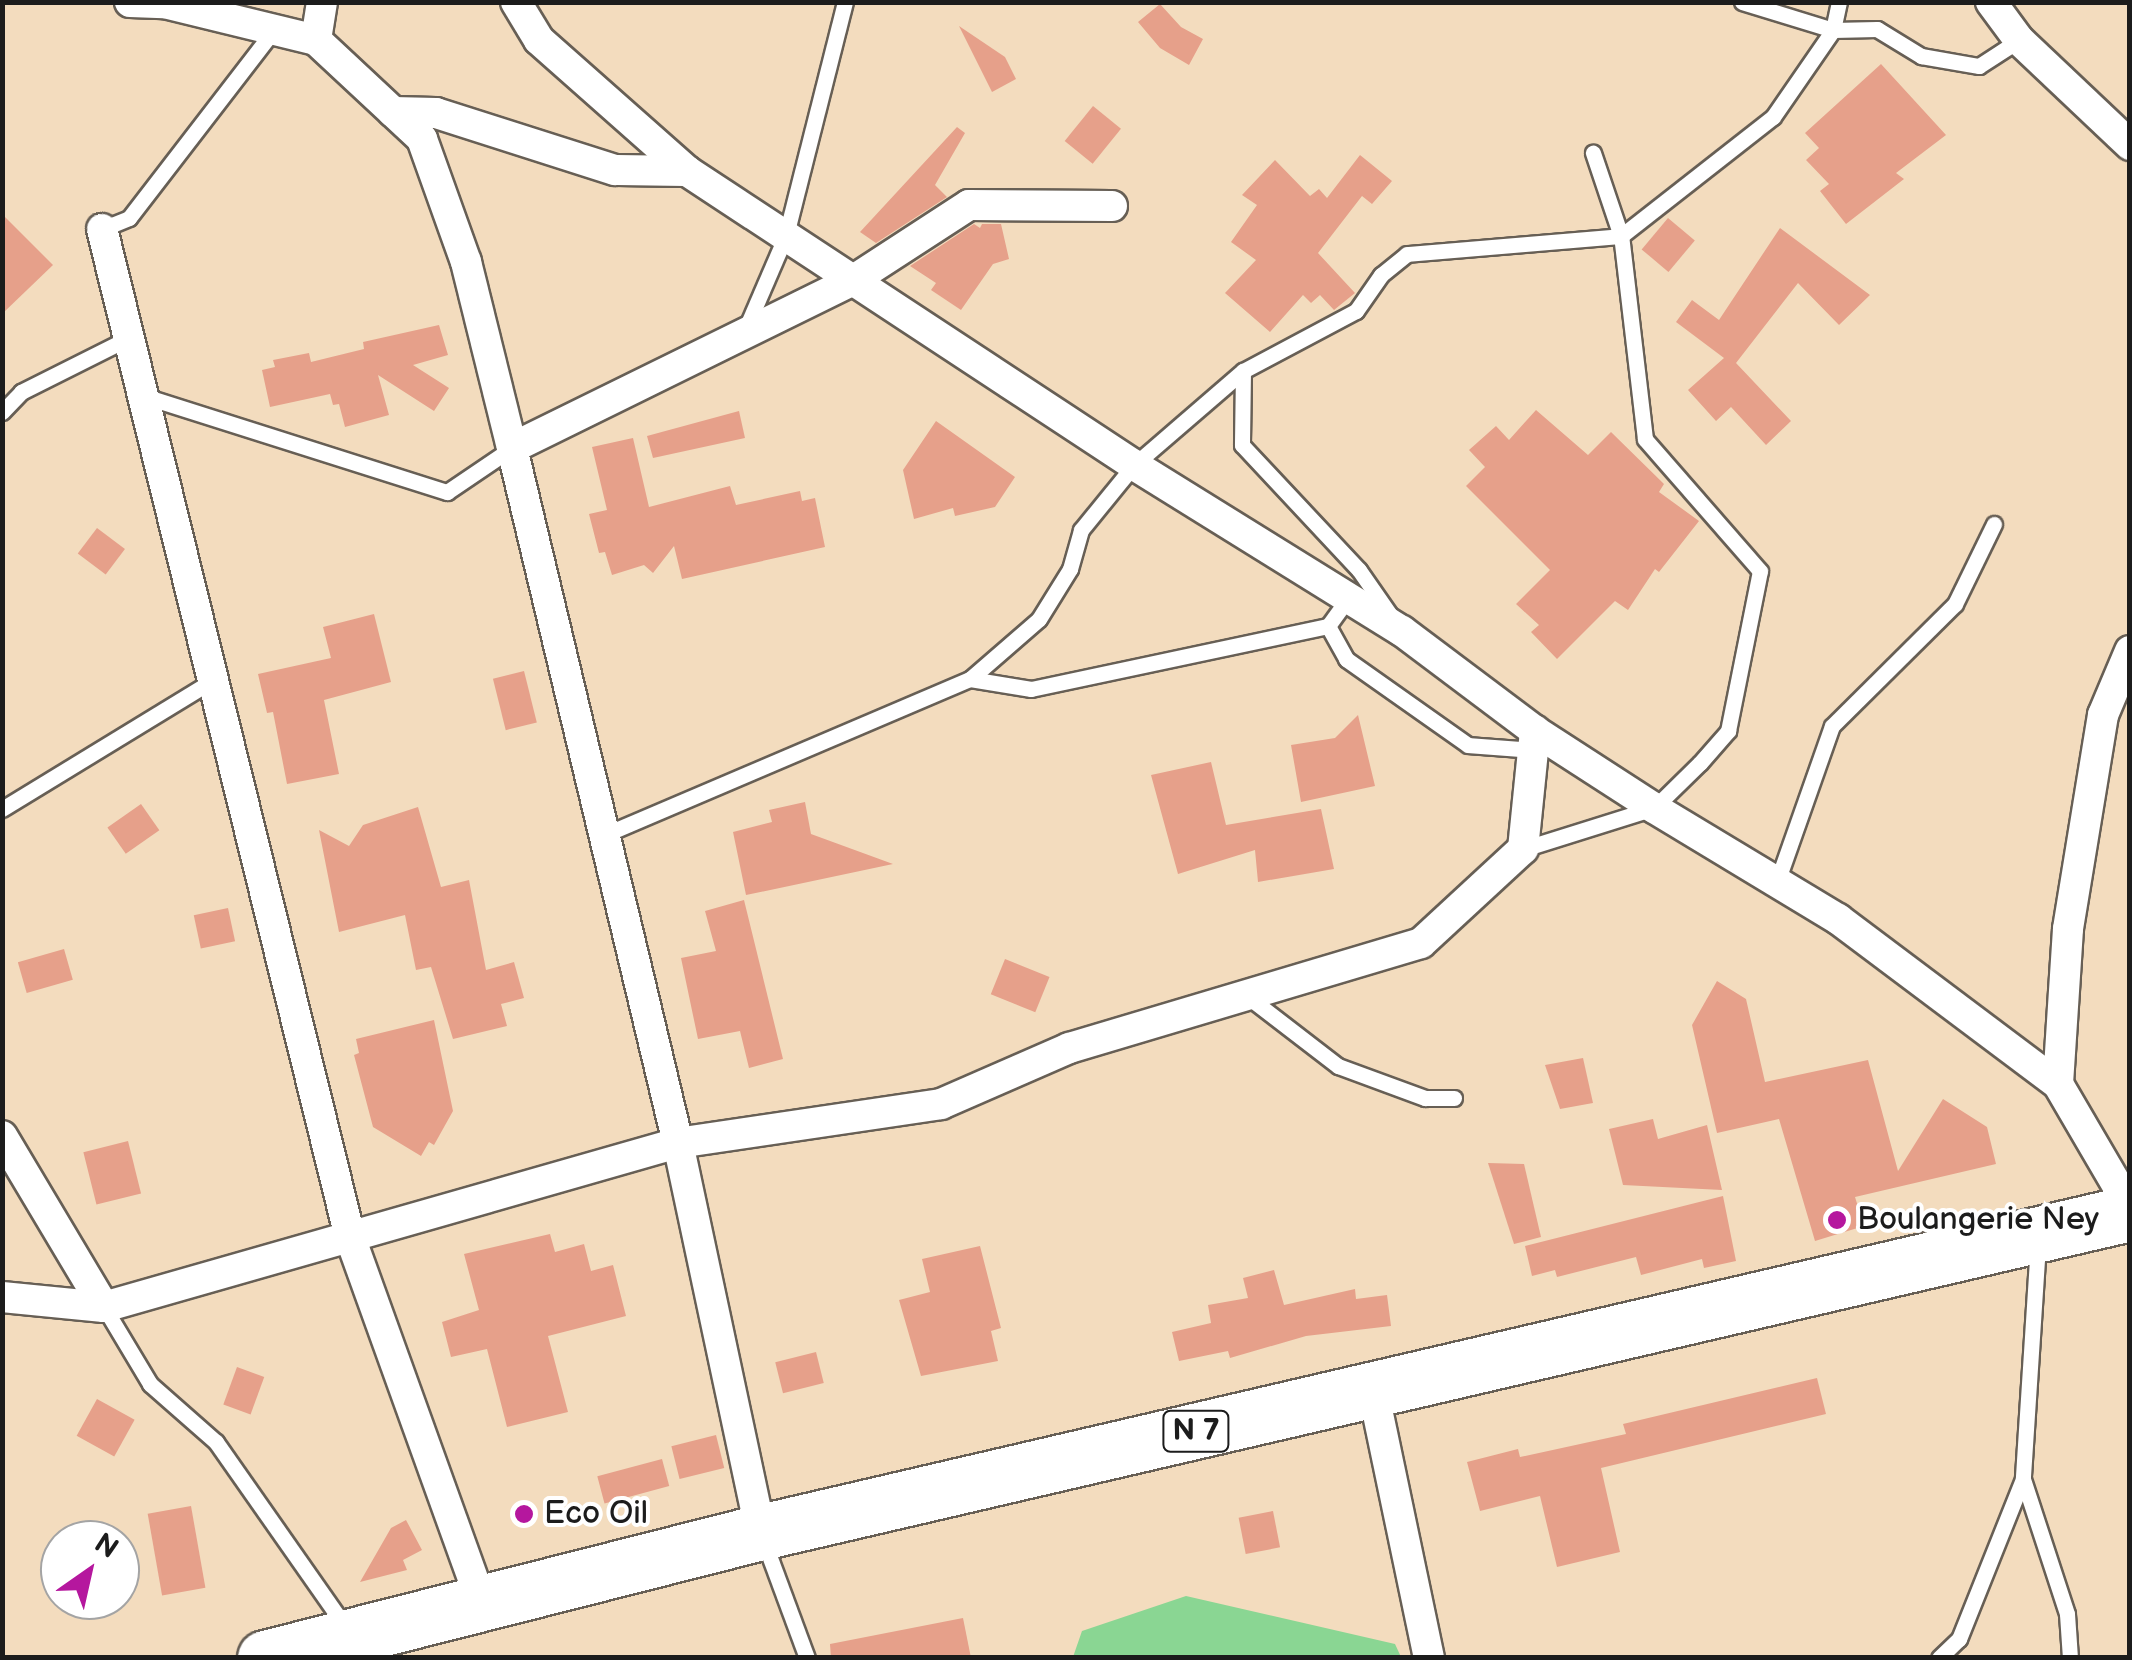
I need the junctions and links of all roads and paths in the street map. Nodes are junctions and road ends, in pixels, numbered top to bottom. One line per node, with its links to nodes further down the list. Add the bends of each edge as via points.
1 (130, 2): 8 (street, via 164,3)
2 (322, 2): 10 (street)
3 (516, 2): 15 (street, via 539,40)
4 (845, 2): 18 (lane)
5 (1742, 2): 9 (lane)
6 (1838, 2): 9 (lane)
7 (1991, 2): 11 (street)
8 (274, 30): 10 (street); 17 (lane, via 129,218)
9 (1832, 30): 11 (lane, via 1877,29 1921,56 1979,66); 19 (lane, via 1774,118)
10 (316, 40): 12 (street)
11 (2019, 40): 13 (street)
12 (393, 112): 15 (street, via 436,113 615,170); 26 (street, via 422,139 466,262)
13 (2130, 145)
14 (1593, 154): 19 (lane)
15 (687, 171): 18 (street)
16 (1112, 206): 20 (street, via 969,205)
17 (102, 229): 21 (street)
18 (786, 235): 20 (street); 22 (lane)
19 (1621, 236): 23 (lane, via 1407,254 1356,311); 36 (lane, via 1646,440 1760,571 1728,730)
20 (855, 279): 22 (street); 27 (street)
21 (129, 338): 24 (street); 25 (lane, via 20,392)
22 (742, 338): 26 (street)
23 (1242, 371): 27 (lane); 31 (lane, via 1242,445 1359,570)
24 (144, 396): 26 (lane, via 446,492); 34 (street)
25 (2, 412)
26 (512, 448): 38 (street)
27 (1134, 465): 29 (street); 33 (lane, via 1081,530 1070,570 1039,619)
28 (1994, 524): 40 (lane, via 1955,604 1832,726)
29 (1348, 598): 30 (lane); 31 (street)
30 (1328, 626): 33 (lane, via 1031,689); 35 (lane, via 1346,659 1468,745)
31 (1402, 632): 35 (street)
32 (2130, 651): 42 (street, via 2103,715 2077,870)
33 (970, 679): 38 (lane)
34 (214, 680): 37 (lane); 48 (street)
35 (1534, 740): 36 (street); 39 (street)
36 (1654, 808): 39 (lane); 40 (street)
37 (2, 809)
38 (604, 835): 45 (street)
39 (1523, 849): 41 (street, via 1422,942)
40 (1777, 882): 42 (street, via 1838,919)
41 (1247, 996): 43 (lane, via 1338,1066 1425,1098); 45 (street, via 1070,1048 941,1104)
42 (2058, 1084): 46 (street)
43 (1454, 1098)
44 (2, 1136): 50 (street)
45 (678, 1143): 48 (street); 53 (street)
46 (2130, 1210): 47 (highway, N 7)
47 (2039, 1231): 51 (highway, N 7); 52 (lane)
48 (350, 1236): 50 (street); 54 (street)
49 (2, 1297): 50 (street)
50 (104, 1307): 55 (lane, via 150,1384 216,1442)
51 (1373, 1390): 53 (highway, N 7); 58 (street)
52 (2023, 1479): 59 (lane, via 1959,1639); 60 (lane, via 2067,1614)
53 (761, 1532): 54 (highway, N 7); 57 (lane)
54 (481, 1601): 55 (highway, N 7)
55 (353, 1647): 56 (highway, N 7)
56 (266, 1658)
57 (807, 1658)
58 (1430, 1658)
59 (1939, 1658)
60 (2070, 1658)

